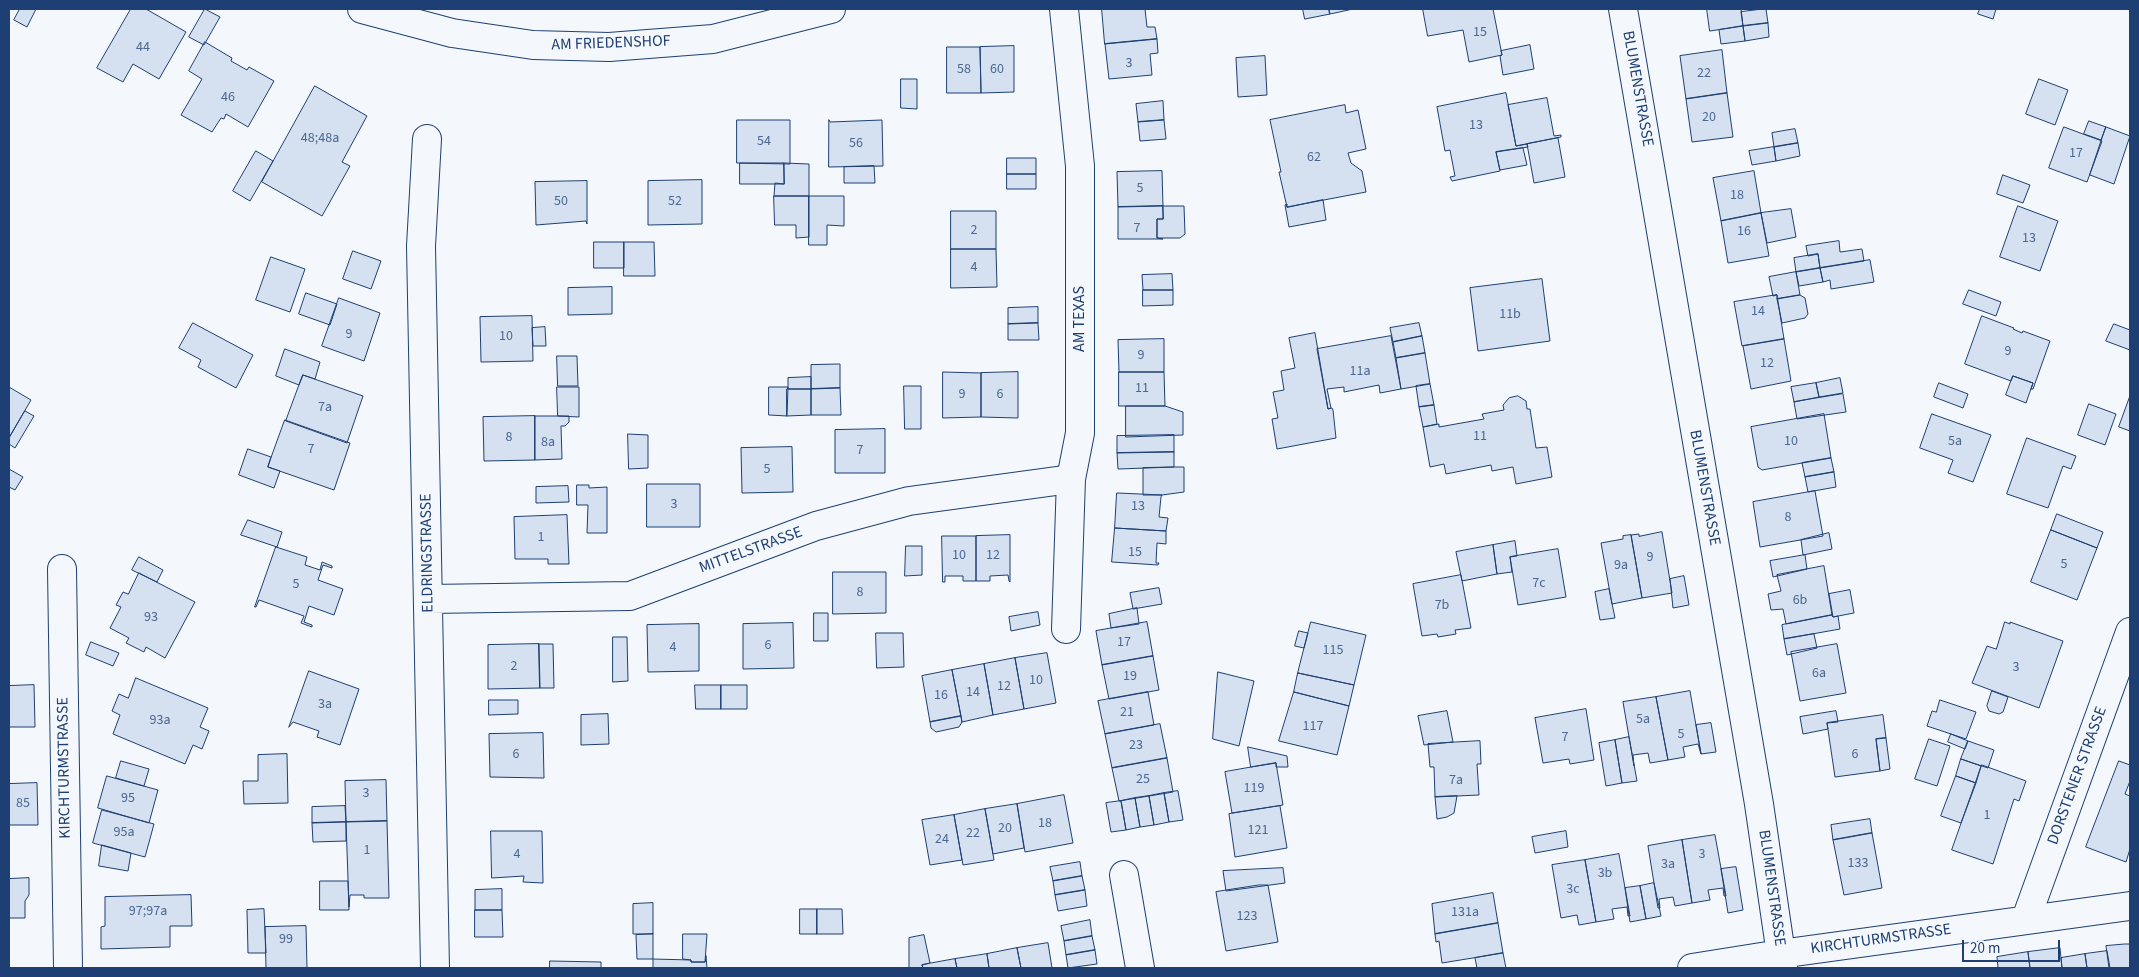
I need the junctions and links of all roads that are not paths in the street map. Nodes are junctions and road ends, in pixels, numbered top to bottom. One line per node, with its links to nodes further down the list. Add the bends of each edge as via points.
1 (362, 9): 2 (street, AM FRIEDENSHOF, via 452,34 533,46 609,47 713,39)
2 (831, 9)
3 (1064, 9): 6 (street, AM TEXAS, via 1080,166 1080,433)
4 (1623, 9): 14 (street, BLUMENSTRASSE, via 1760,804)
5 (427, 139): 8 (street, ELDRINGSTRASSE, via 421,246)
6 (1071, 479): 8 (street, MITTELSTRASSE, via 909,501 816,526 630,596); 9 (street, AM TEXAS)
7 (62, 569): 15 (street, KIRCHTURMSTRASSE)
8 (429, 599): 16 (street, ELDRINGSTRASSE)
9 (1066, 629)
10 (2130, 632): 13 (street, DORSTENER STRASSE)
11 (1124, 875): 17 (street)
12 (2130, 906): 13 (street, KIRCHTURMSTRASSE)
13 (2026, 919): 14 (street, KIRCHTURMSTRASSE)
14 (1781, 961): 18 (street, KIRCHTURMSTRASSE)
15 (68, 968)
16 (435, 968)
17 (1140, 968)
18 (1692, 968)

